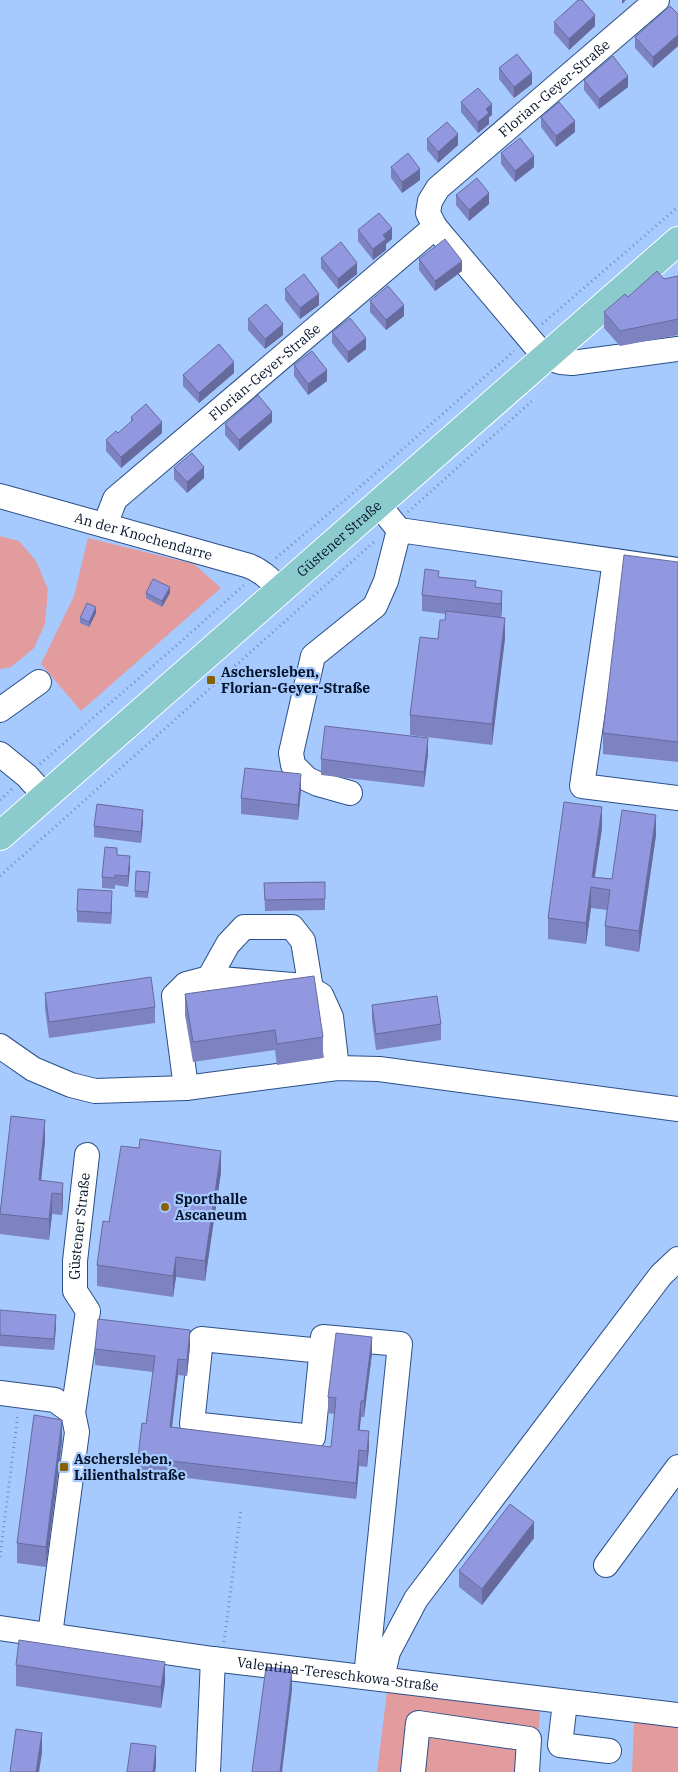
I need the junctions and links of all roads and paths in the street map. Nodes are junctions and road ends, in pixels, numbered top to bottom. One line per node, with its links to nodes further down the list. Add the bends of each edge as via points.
1 (656, 0): 3 (street, Florian-Geyer-Straße, via 438,188 430,201 428,213)
2 (678, 207): 5 (path, via 554,313)
3 (435, 228): 5 (street, Florian-Geyer-Straße); 10 (street, Florian-Geyer-Straße, via 115,500)
4 (678, 241): 5 (main road, Güstener Straße)
5 (537, 347): 6 (street, via 561,362); 9 (main road, Güstener Straße); 13 (path)
6 (678, 349)
7 (533, 400): 9 (path)
8 (0, 496): 10 (street, An der Knochendarre)
9 (391, 519): 11 (street); 14 (main road, Güstener Straße); 19 (street, via 386,581 376,606 313,656 292,753 293,765 307,779); 24 (path)
10 (106, 525): 13 (street, An der Knochendarre)
11 (615, 561): 12 (street); 21 (street, via 582,786)
12 (678, 570)
13 (260, 571): 14 (street, An der Knochendarre); 18 (path)
14 (280, 590): 20 (main road, Güstener Straße)
15 (39, 682): 16 (street)
16 (0, 710)
17 (0, 754): 18 (street)
18 (27, 776): 20 (street); 22 (path)
19 (350, 793)
20 (45, 796): 23 (main road, Güstener Straße)
21 (678, 798)
22 (0, 800)
23 (0, 836)
24 (0, 876)
25 (209, 978): 26 (street); 26 (street, via 228,944 244,927 292,927 302,941); 29 (street, via 186,984 174,996)
26 (311, 989): 28 (street, via 321,995 331,1018)
27 (0, 1046): 29 (street, via 33,1069 95,1091)
28 (337, 1068): 29 (street); 30 (street, via 379,1069)
29 (186, 1088)
30 (678, 1108)
31 (87, 1155): 35 (street, Güstener Straße, via 75,1261 75,1291 88,1310)
32 (678, 1259): 43 (street, via 661,1275 416,1599)
33 (322, 1351): 33 (street, via 313,1437 192,1424 201,1339); 43 (street, via 323,1337 400,1344)
34 (10, 1394): 35 (street, via 55,1400); 38 (path)
35 (73, 1413): 41 (street, Güstener Straße, via 77,1432)
36 (678, 1467): 39 (street)
37 (241, 1508): 42 (path, via 224,1643)
38 (0, 1556)
39 (606, 1565)
40 (0, 1628): 41 (street, Valentina-Tereschkowa-Straße)
41 (50, 1634): 42 (street, Valentina-Tereschkowa-Straße)
42 (213, 1659): 43 (street, Valentina-Tereschkowa-Straße); 47 (street)
43 (374, 1678): 44 (street, Valentina-Tereschkowa-Straße)
44 (565, 1702): 45 (street, Valentina-Tereschkowa-Straße); 46 (street, via 560,1745)
45 (678, 1715)
46 (609, 1751)
47 (208, 1772)
48 (413, 1772): 49 (street, via 418,1723 529,1739)
49 (527, 1772)

